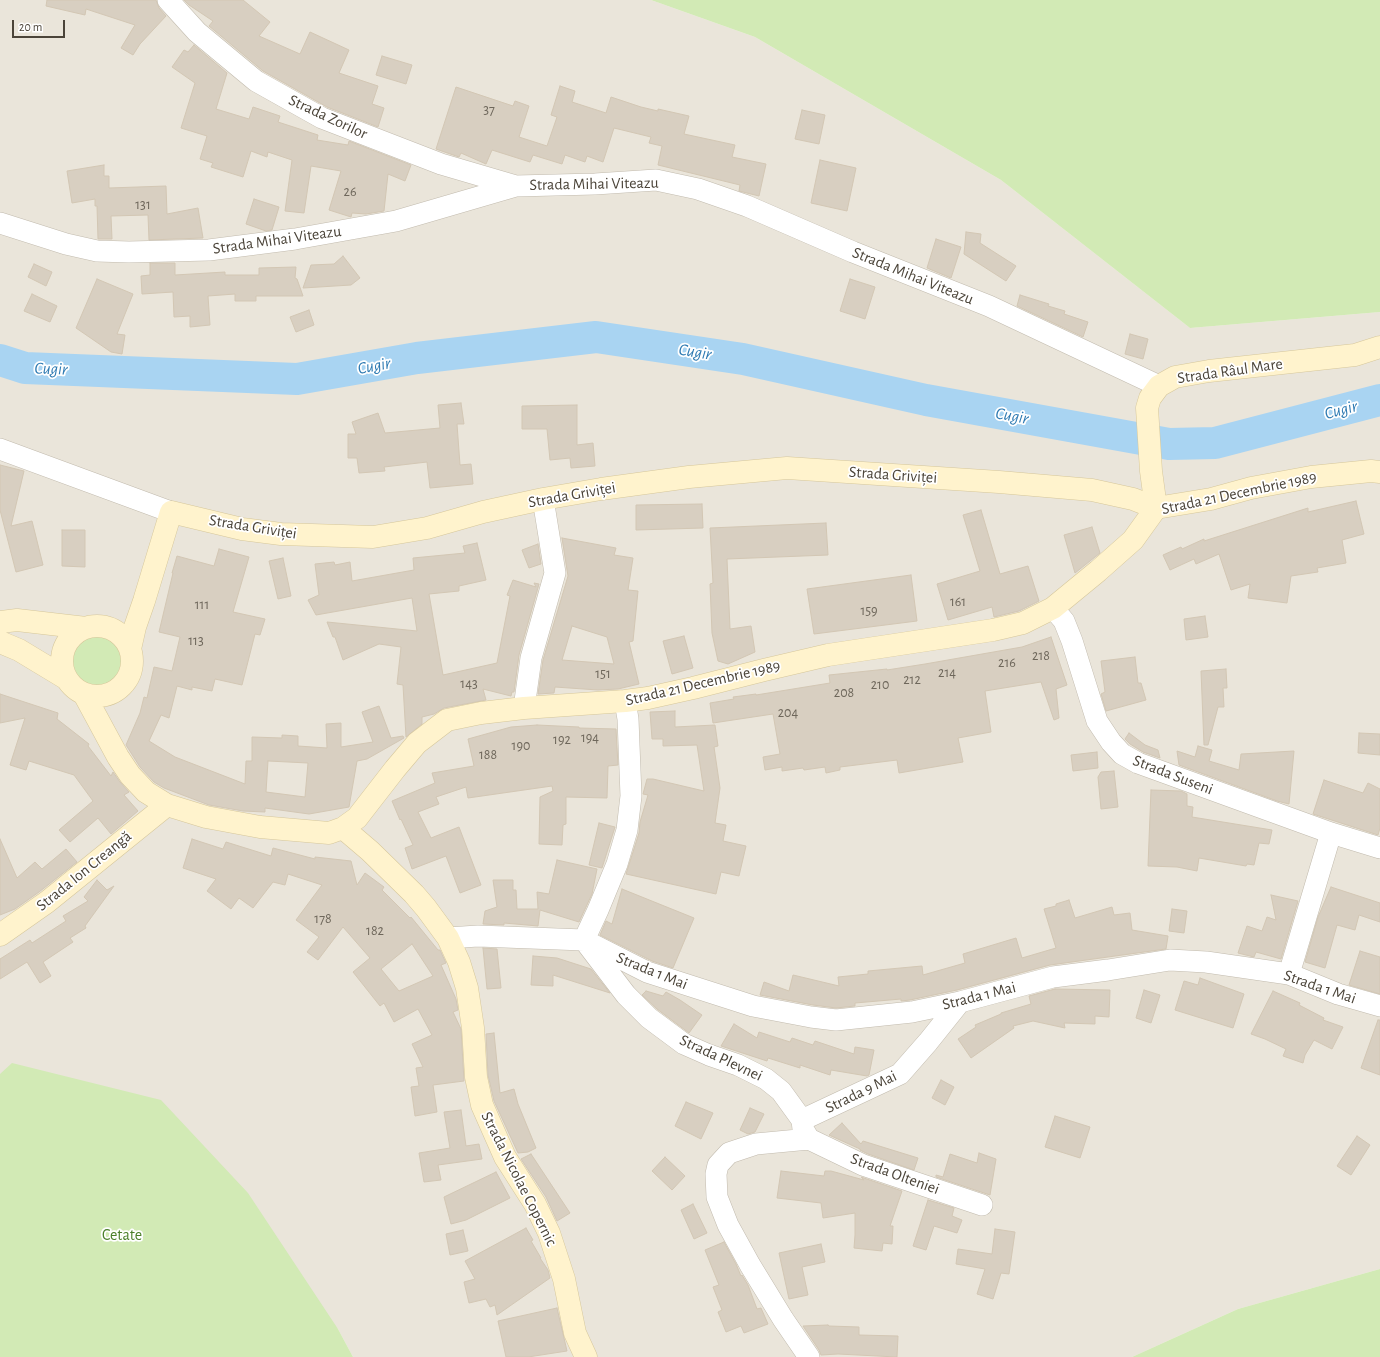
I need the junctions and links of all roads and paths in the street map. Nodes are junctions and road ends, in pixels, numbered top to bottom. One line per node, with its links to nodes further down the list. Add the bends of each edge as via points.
1 (168, 0): 2 (street, Strada Zorilor, via 197,32 256,80 322,118 441,164)
2 (516, 186): 3 (street, Strada Mihai Viteazu, via 396,221 295,239 209,250 97,251); 5 (street, Strada Mihai Viteazu, via 656,180 698,189 747,206 853,252 989,306)
3 (0, 223)
4 (1380, 347): 5 (main road, Strada Râul Mare, via 1355,355 1209,371 1175,377)
5 (1159, 386): 9 (main road, Strada Râul Mare, via 1150,398 1147,408)
6 (0, 449): 10 (street, Strada Griviței)
7 (1380, 472): 9 (main road, Strada 21 Decembrie 1989, via 1311,477)
8 (542, 499): 9 (main road, Strada Griviței, via 601,488 787,468 1092,490 1133,499); 10 (main road, Strada Griviței, via 427,528 373,537 281,534); 20 (street, via 555,572 531,658)
9 (1156, 508): 12 (main road, Strada 21 Decembrie 1989, via 1133,540)
10 (171, 512): 11 (main road)
11 (144, 601): 14 (main road, via 127,614); 16 (main road)
12 (1053, 608): 19 (main road, Strada 21 Decembrie 1989, via 1023,623 993,630 828,655 693,688); 23 (street, Strada Suseni, via 1064,621 1072,641 1097,721 1122,754 1138,763)
13 (0, 622): 14 (main road, via 17,620)
14 (95, 627): 16 (main road, via 112,629 126,641); 17 (main road, via 76,633 64,649 62,659)
15 (0, 642): 17 (main road, via 20,650)
16 (130, 650): 18 (main road, via 130,672 117,690 96,696)
17 (67, 679): 18 (main road, via 74,688)
18 (84, 694): 21 (main road, Strada 21 Decembrie 1989, via 118,758 130,775 146,792)
19 (625, 701): 20 (main road, Strada 21 Decembrie 1989); 27 (street, via 632,796 627,830 617,864)
20 (524, 708): 22 (main road, Strada 21 Decembrie 1989, via 447,720 417,743 357,818)
21 (167, 805): 22 (main road, Strada 21 Decembrie 1989, via 206,817 260,827 329,833); 25 (main road, Strada Ion Creangă, via 47,902)
22 (343, 828): 26 (main road, Strada Nicolae Copernic, via 414,894)
23 (1331, 833): 24 (street, Strada Suseni); 28 (street)
24 (1380, 848)
25 (0, 935)
26 (448, 938): 27 (street, via 478,936); 34 (main road, Strada Nicolae Copernic, via 467,988 476,1077 482,1106 505,1157 535,1204 549,1233 564,1279 575,1334)
27 (584, 940): 29 (street, Strada 1 Mai, via 647,972 682,984 753,1006 811,1017 836,1020 912,1012); 31 (street, Strada Plevnei, via 626,995 649,1018 684,1044 738,1064 766,1079 781,1091)
28 (1289, 974): 29 (street, Strada 1 Mai, via 1206,962 1170,960 1053,977); 30 (street, Strada 1 Mai, via 1338,994)
29 (960, 1002): 31 (street, Strada 9 Mai, via 900,1074)
30 (1380, 1006)
31 (805, 1129): 32 (street, Strada Olteniei, via 863,1165); 33 (street, via 729,1153 718,1165 716,1174 717,1197 728,1225 783,1320)
32 (982, 1205)
33 (811, 1356)
34 (586, 1357)

